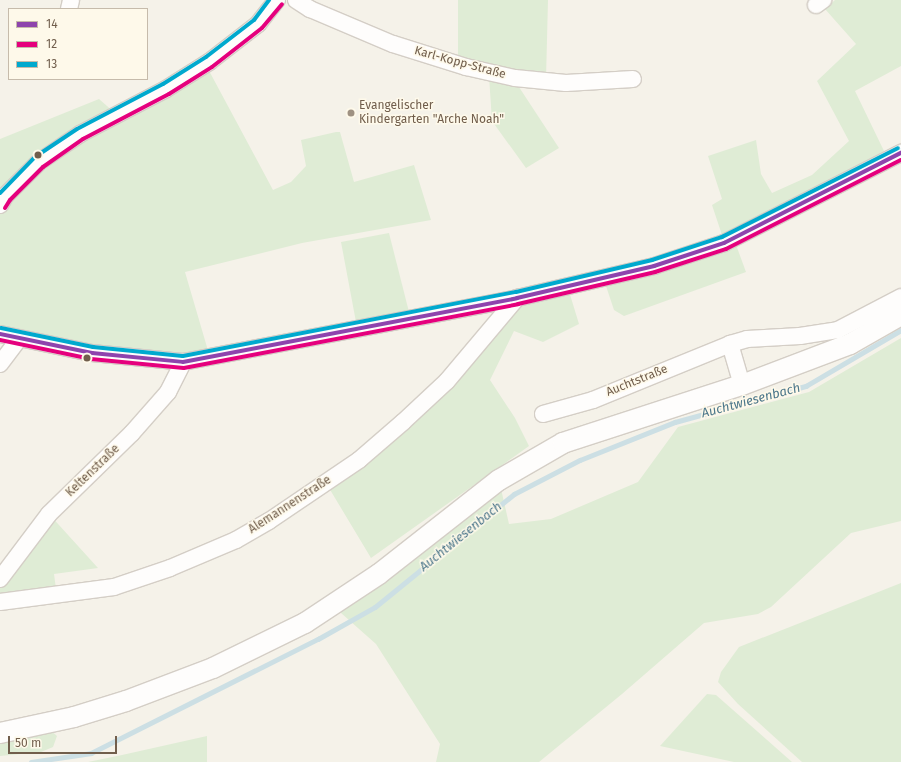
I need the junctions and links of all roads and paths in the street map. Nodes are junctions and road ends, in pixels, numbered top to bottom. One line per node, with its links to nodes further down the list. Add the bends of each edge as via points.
1 (277, 0): 5 (street, via 258,24 209,62 166,89 80,134 39,162 5,196)
2 (296, 0): 3 (street, Karl-Kopp-Straße, via 310,9 393,44 466,67 515,78 566,83)
3 (633, 79)
4 (901, 153): 7 (street, via 724,243 654,266)
5 (0, 205)
6 (901, 297): 11 (street, Auchtstraße, via 838,330)
7 (517, 298): 12 (street); 17 (street, Alemannenstraße, via 447,381 403,422 359,460 269,521 236,540 170,568 114,587)
8 (901, 315): 14 (street, via 850,344)
9 (0, 334): 10 (street)
10 (19, 338): 12 (street, via 92,353); 13 (street)
11 (730, 344): 14 (street); 15 (street, Auchtstraße, via 593,400)
12 (183, 362): 16 (street, Keltenstraße, via 168,392 132,433 49,514)
13 (0, 364)
14 (742, 385): 18 (street, via 563,444 499,480 379,574 305,623 213,668 126,701 74,717)
15 (542, 414)
16 (0, 579)
17 (0, 602)
18 (0, 733)

